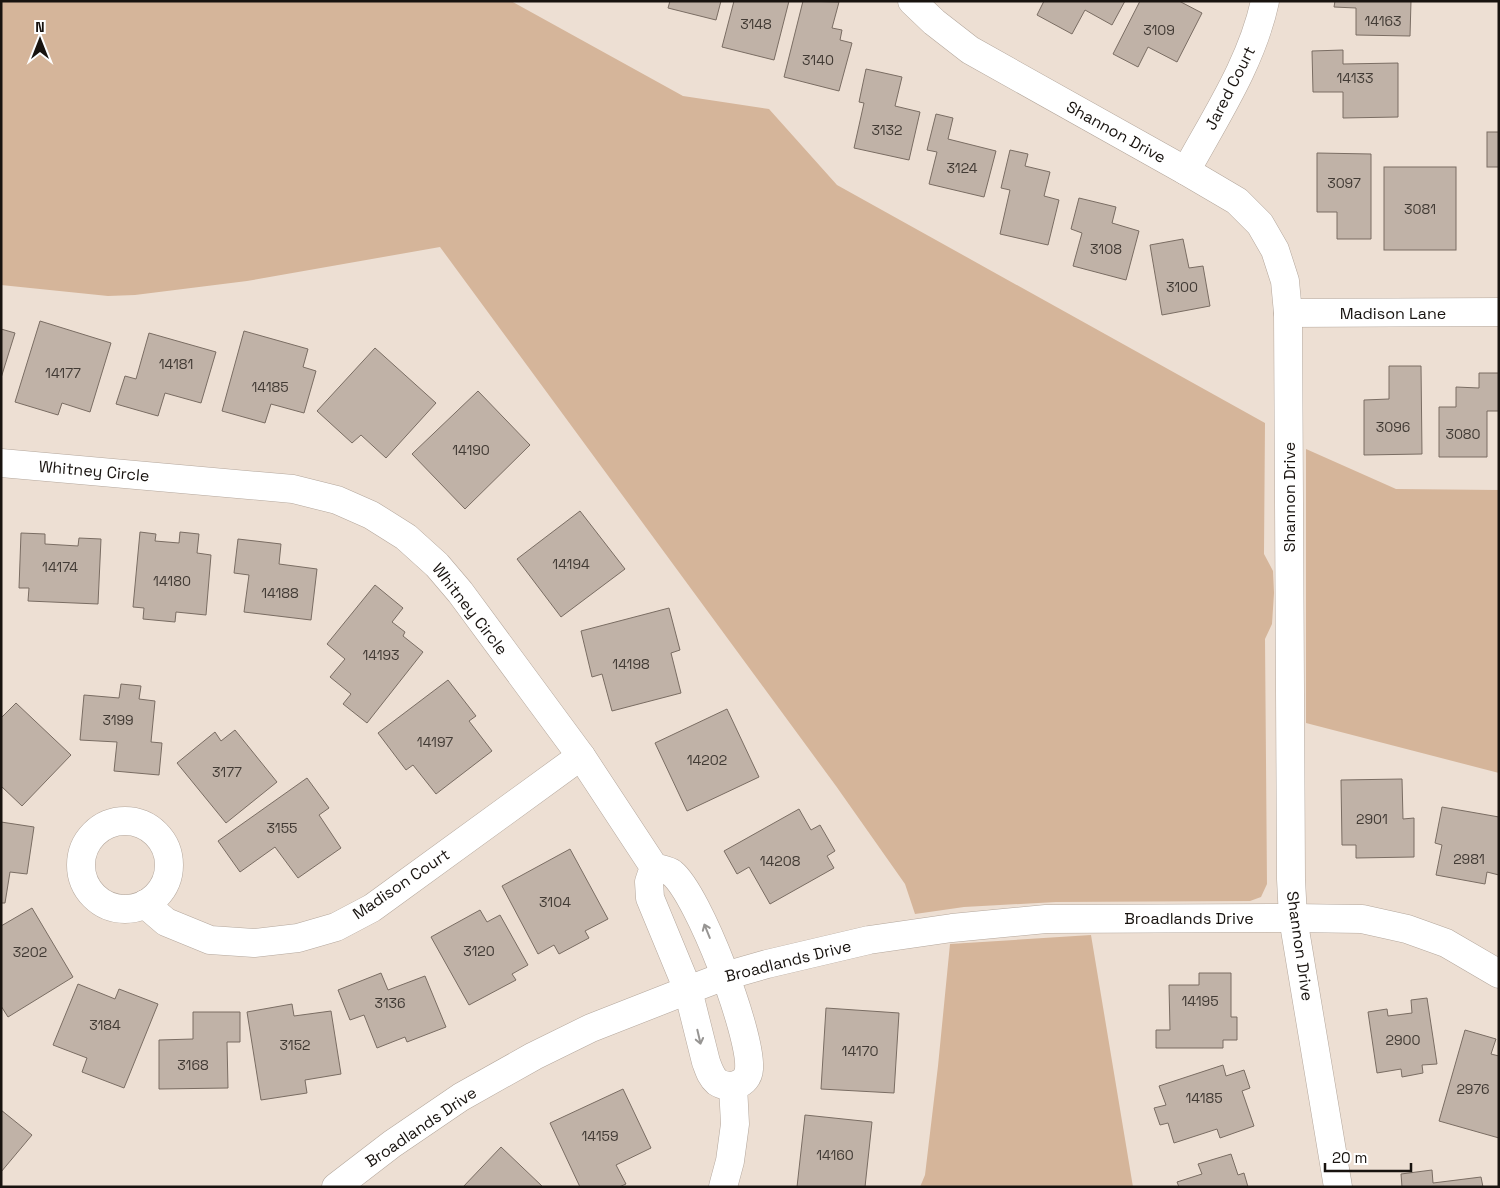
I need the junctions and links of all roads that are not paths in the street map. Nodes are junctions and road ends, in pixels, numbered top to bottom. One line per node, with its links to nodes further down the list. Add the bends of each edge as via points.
1 (912, 1): 3 (street, Shannon Drive, via 970,50)
2 (1266, 1): 3 (street, Jared Court, via 1244,66)
3 (1186, 171): 5 (street, Shannon Drive, via 1237,201 1260,224 1275,250 1285,281)
4 (1499, 312): 5 (street, Madison Lane)
5 (1288, 313): 10 (street, Shannon Drive)
6 (1, 463): 7 (street, Whitney Circle, via 293,489 337,500 371,515 406,537 437,564)
7 (581, 756): 8 (street, Whitney Circle); 9 (street, Madison Court, via 372,908 336,927 298,938 254,944 210,940 166,922)
8 (654, 867): 12 (street, one-way to 8, via 701,917 682,884 671,872); 13 (street, via 649,882 650,898)
9 (145, 904)
10 (1293, 918): 11 (street, Broadlands Drive, via 1362,920 1407,929 1446,944); 12 (street, Broadlands Drive, via 1046,919 952,928 869,940); 17 (street, Shannon Drive)
11 (1499, 974)
12 (725, 976): 13 (street, Broadlands Drive); 14 (street, via 749,1060 749,1072 744,1081)
13 (688, 990): 14 (street, one-way to 14, via 710,1074 718,1082); 15 (street, Broadlands Drive, via 591,1028 526,1061 446,1108)
14 (734, 1086): 16 (street, via 735,1124)
15 (336, 1187)
16 (723, 1187)
17 (1338, 1187)

